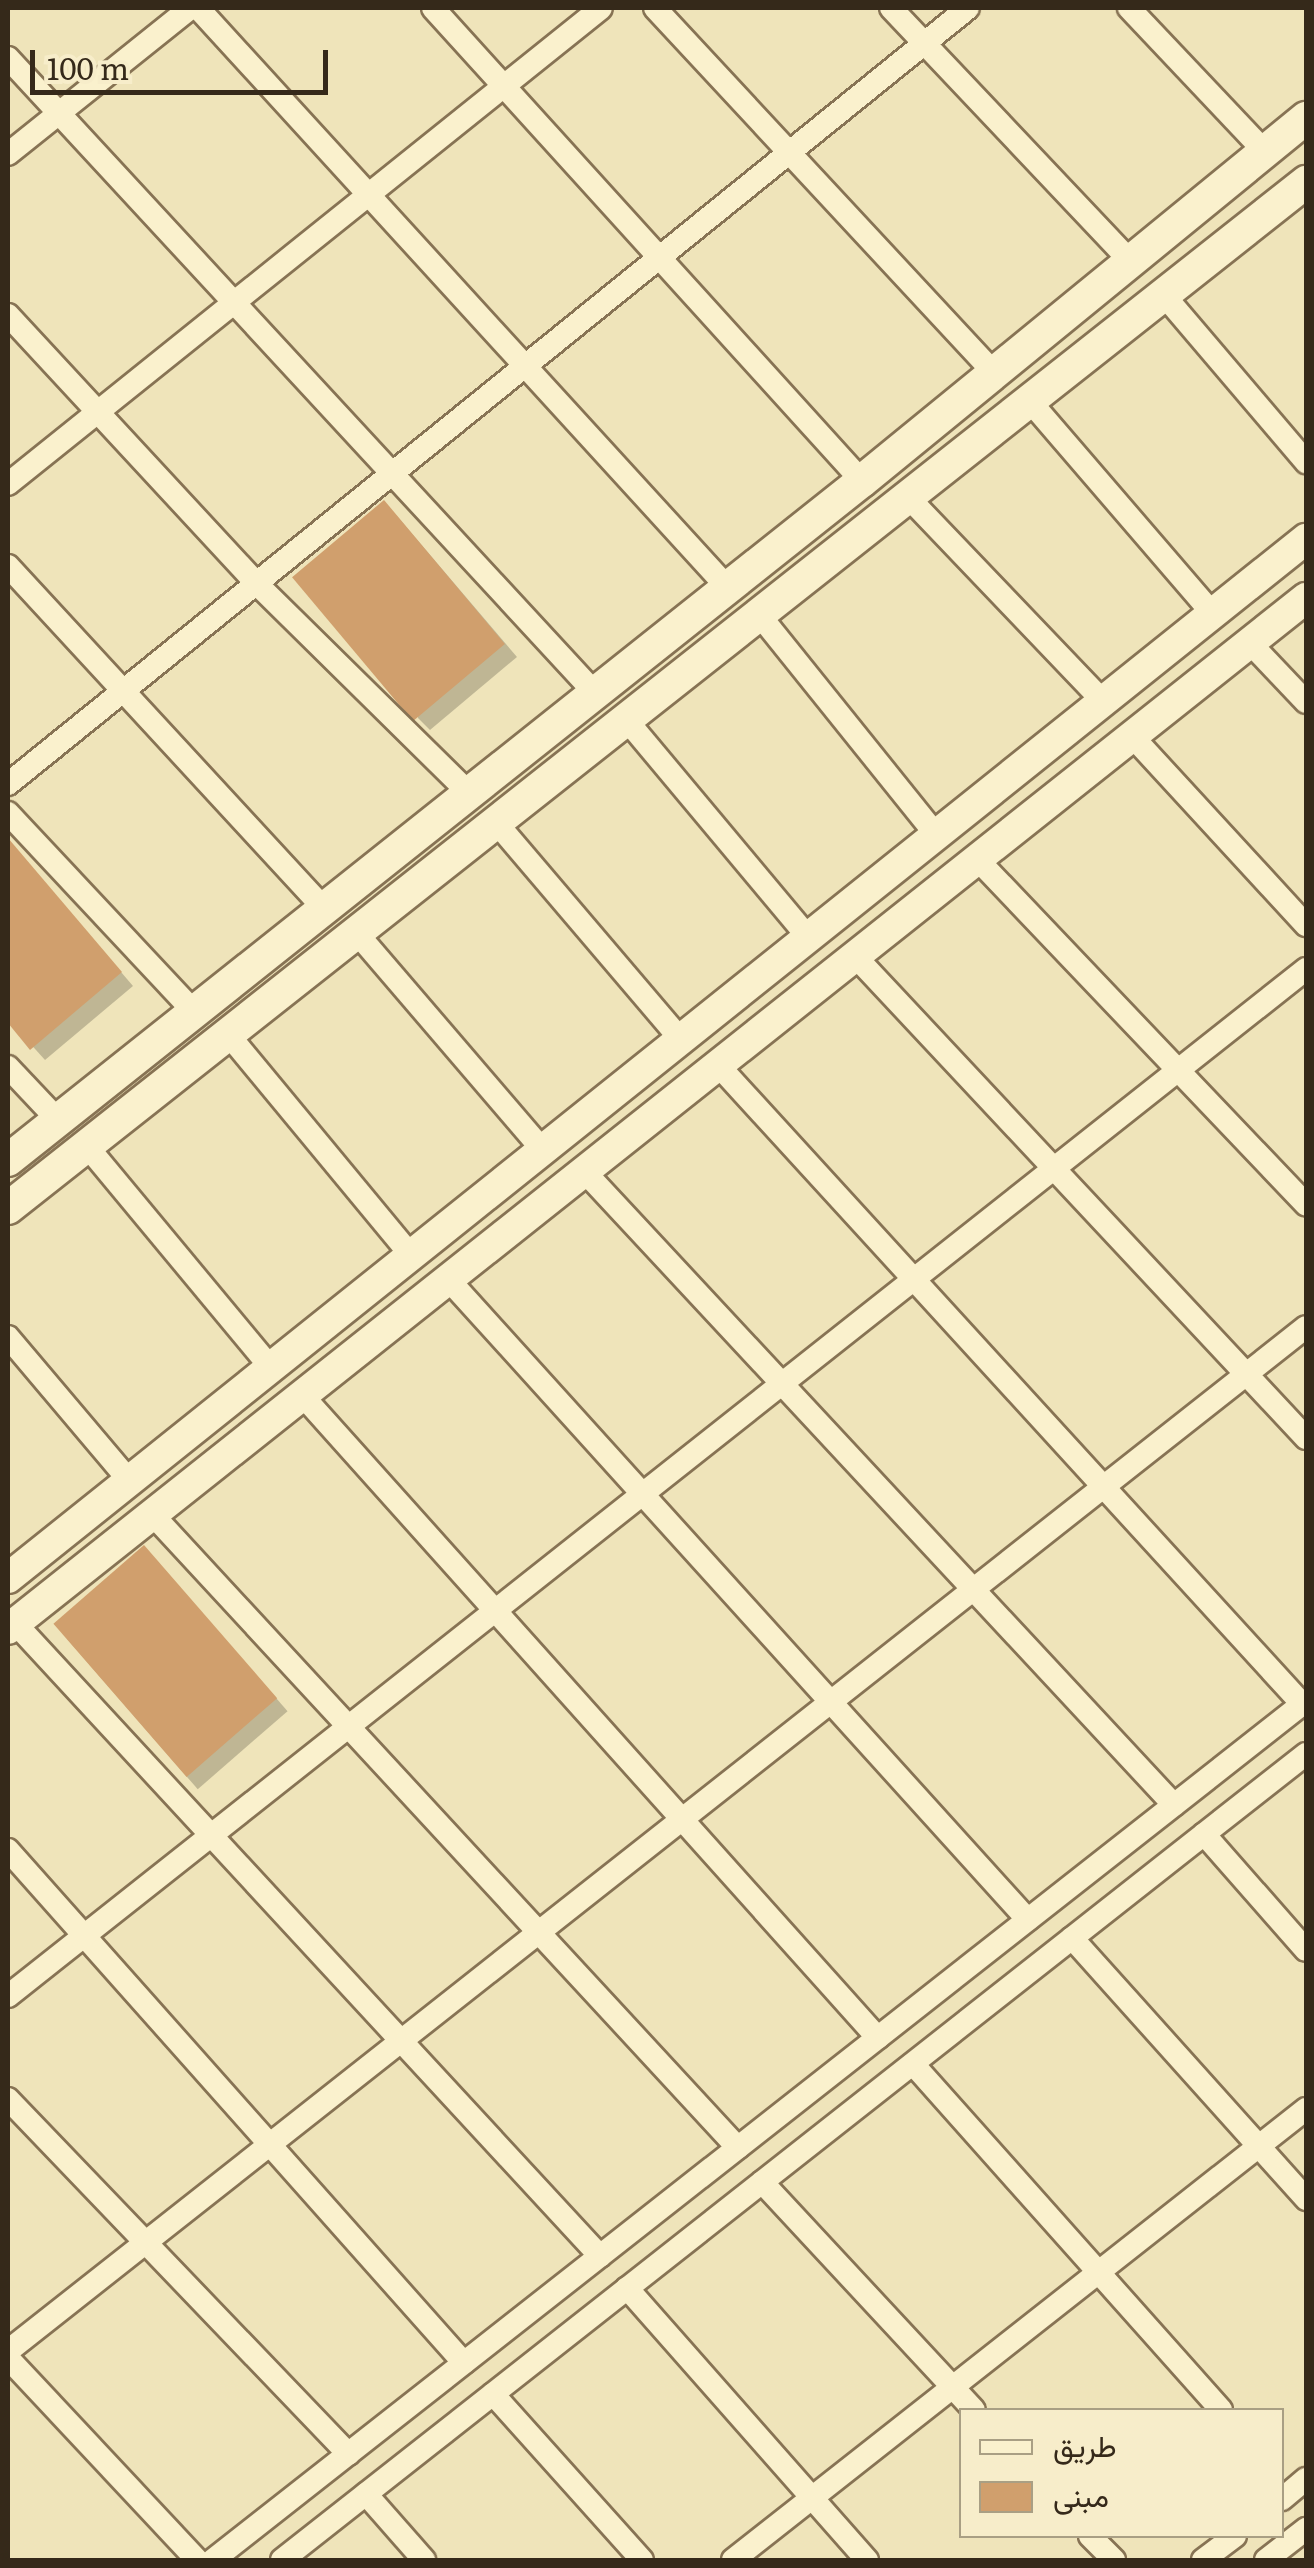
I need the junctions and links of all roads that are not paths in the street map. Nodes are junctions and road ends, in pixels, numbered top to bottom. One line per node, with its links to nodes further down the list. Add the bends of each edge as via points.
1 (194, 8): 11 (street); 17 (street)
2 (433, 8): 10 (street)
3 (601, 8): 10 (street)
4 (655, 8): 13 (street)
5 (891, 8): 8 (street)
6 (968, 8): 8 (street)
7 (1129, 8): 14 (street)
8 (924, 43): 13 (street); 19 (street)
9 (8, 58): 11 (street)
10 (504, 85): 17 (street); 18 (street)
11 (57, 114): 15 (street); 21 (street)
12 (1306, 118): 14 (main road)
13 (789, 152): 18 (street); 24 (street)
14 (1265, 152): 19 (main road)
15 (8, 154)
16 (1306, 183): 20 (main road)
17 (368, 194): 21 (street); 23 (street)
18 (659, 257): 23 (street); 29 (street)
19 (1130, 262): 24 (main road)
20 (1163, 294): 25 (main road); 27 (street)
21 (233, 303): 26 (street); 28 (street)
22 (8, 315): 26 (street)
23 (525, 366): 28 (street); 35 (street)
24 (994, 374): 29 (main road)
25 (1028, 400): 31 (main road); 38 (street)
26 (97, 412): 30 (street); 34 (street)
27 (1306, 462)
28 (391, 474): 34 (street); 41 (street)
29 (862, 481): 35 (main road)
30 (8, 484)
31 (906, 495): 37 (main road); 42 (street)
32 (1306, 539): 38 (street)
33 (8, 566): 40 (street)
34 (256, 583): 40 (street); 47 (street)
35 (728, 588): 41 (main road)
36 (1306, 598): 39 (street)
37 (757, 612): 44 (main road); 50 (street)
38 (1212, 613): 42 (street)
39 (1250, 642): 43 (street); 45 (street)
40 (122, 690): 46 (street); 52 (street)
41 (595, 693): 47 (main road)
42 (1102, 700): 50 (street)
43 (1306, 702)
44 (624, 717): 49 (main road); 55 (street)
45 (1132, 736): 51 (street); 53 (street)
46 (8, 784)
47 (469, 793): 52 (main road)
48 (8, 813): 58 (street)
49 (494, 820): 54 (main road); 60 (street)
50 (934, 832): 55 (street)
51 (977, 859): 56 (street); 63 (street)
52 (324, 908): 58 (main road)
53 (1306, 925)
54 (355, 931): 59 (main road); 66 (street)
55 (806, 934): 60 (street)
56 (855, 956): 61 (street); 68 (street)
57 (1306, 969): 63 (street)
58 (194, 1012): 64 (main road)
59 (227, 1032): 65 (main road); 72 (street)
60 (680, 1036): 66 (street)
61 (718, 1065): 69 (street); 74 (street)
62 (8, 1067): 64 (street)
63 (1178, 1070): 68 (street); 70 (street)
64 (58, 1120): 67 (main road)
65 (86, 1145): 71 (main road); 77 (street)
66 (541, 1148): 72 (street)
67 (8, 1160)
68 (1054, 1169): 74 (street); 78 (street)
69 (584, 1172): 73 (street); 79 (street)
70 (1306, 1204)
71 (8, 1208)
72 (410, 1254): 77 (street)
73 (448, 1279): 80 (street); 84 (street)
74 (914, 1280): 79 (street); 83 (street)
75 (1306, 1326): 78 (street)
76 (8, 1337): 82 (street)
77 (270, 1367): 82 (street)
78 (1246, 1374): 81 (street); 83 (street)
79 (782, 1384): 84 (street); 87 (street)
80 (302, 1395): 85 (street); 88 (street)
81 (1306, 1438)
82 (129, 1480): 86 (street)
83 (1104, 1487): 87 (street); 91 (street)
84 (642, 1494): 88 (street); 90 (street)
85 (152, 1514): 89 (street); 92 (street)
86 (8, 1578)
87 (974, 1589): 90 (street); 94 (street)
88 (495, 1610): 92 (street); 95 (street)
89 (11, 1626): 97 (street)
90 (831, 1702): 95 (street); 99 (street)
91 (1304, 1702): 94 (street)
92 (349, 1726): 97 (street); 100 (street)
93 (1306, 1754): 96 (street)
94 (1174, 1804): 99 (street)
95 (682, 1819): 100 (street); 105 (street)
96 (1204, 1834): 102 (street); 103 (street)
97 (211, 1835): 101 (street); 106 (street)
98 (8, 1850): 101 (street)
99 (1028, 1920): 105 (street)
100 (539, 1932): 106 (street); 112 (street)
101 (83, 1936): 104 (street); 110 (street)
102 (1072, 1938): 107 (street); 111 (street)
103 (1306, 1950)
104 (8, 1996)
105 (878, 2038): 112 (street)
106 (401, 2041): 110 (street); 116 (street)
107 (913, 2064): 113 (street); 117 (street)
108 (8, 2099): 115 (street)
109 (1306, 2108): 111 (street)
110 (269, 2145): 115 (street); 120 (street)
111 (1259, 2146): 114 (street); 117 (street)
112 (738, 2148): 116 (street)
113 (762, 2182): 118 (street); 121 (street)
114 (1306, 2199)
115 (146, 2243): 119 (street); 125 (street)
116 (600, 2256): 120 (street)
117 (1098, 2273): 121 (street); 124 (street)
118 (628, 2288): 122 (street); 127 (street)
119 (8, 2355): 131 (street)
120 (464, 2363): 125 (street)
121 (953, 2387): 123 (street); 127 (street)
122 (493, 2394): 126 (street); 135 (street)
123 (972, 2408)
124 (1219, 2408)
125 (349, 2454): 132 (street)
126 (366, 2494): 133 (street); 134 (street)
127 (812, 2498): 136 (street); 137 (street)
128 (1306, 2529): 140 (street)
129 (1092, 2538): 138 (street)
130 (1232, 2538): 139 (street)
131 (197, 2560)
132 (213, 2560)
133 (282, 2560)
134 (424, 2560)
135 (642, 2560)
136 (733, 2560)
137 (867, 2560)
138 (1114, 2560)
139 (1203, 2560)
140 (1266, 2560)

